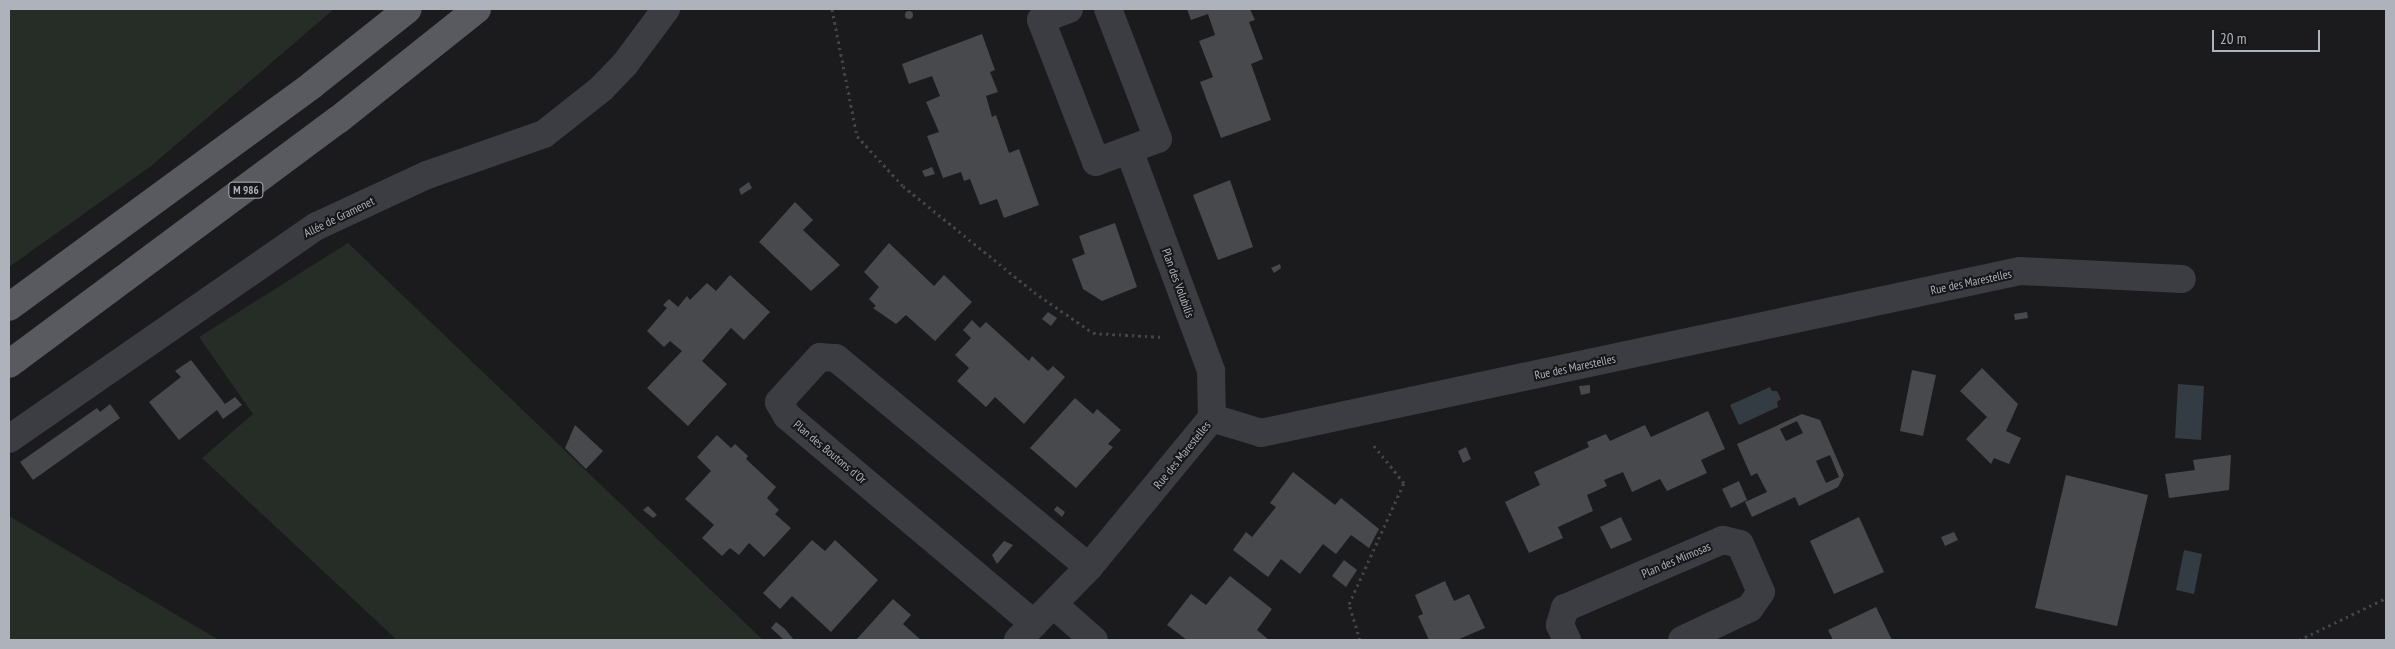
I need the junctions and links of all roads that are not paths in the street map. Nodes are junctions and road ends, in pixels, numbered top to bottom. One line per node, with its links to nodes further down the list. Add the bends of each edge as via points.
1 (408, 9): 8 (main road, via 312,85)
2 (477, 9): 9 (main road, M 986, via 322,132)
3 (666, 9): 11 (street, Allée de Gramenet, via 602,89 544,134 427,175 317,226)
4 (1069, 9): 6 (street, via 1041,20 1096,162)
5 (1108, 9): 6 (street, via 1158,139)
6 (1129, 150): 10 (street, Plan des Volubilis, via 1211,371)
7 (2182, 279): 10 (street, Rue des Marestelles, via 2020,271 1261,434)
8 (9, 307)
9 (9, 364)
10 (1212, 418): 12 (street, Rue des Marestelles)
11 (9, 439)
12 (1089, 567): 13 (street, Rue des Marestelles); 14 (street, Plan des Boutons d'Or, via 836,358 820,358 779,402 787,416)
13 (1054, 605): 14 (street, Rue des Marestelles); 15 (street)
14 (1026, 632)
15 (1094, 640)
16 (1567, 640): 17 (street, Plan des Mimosas, via 1560,625 1565,608 1723,540 1740,544 1761,592 1750,608)
17 (1682, 640)

